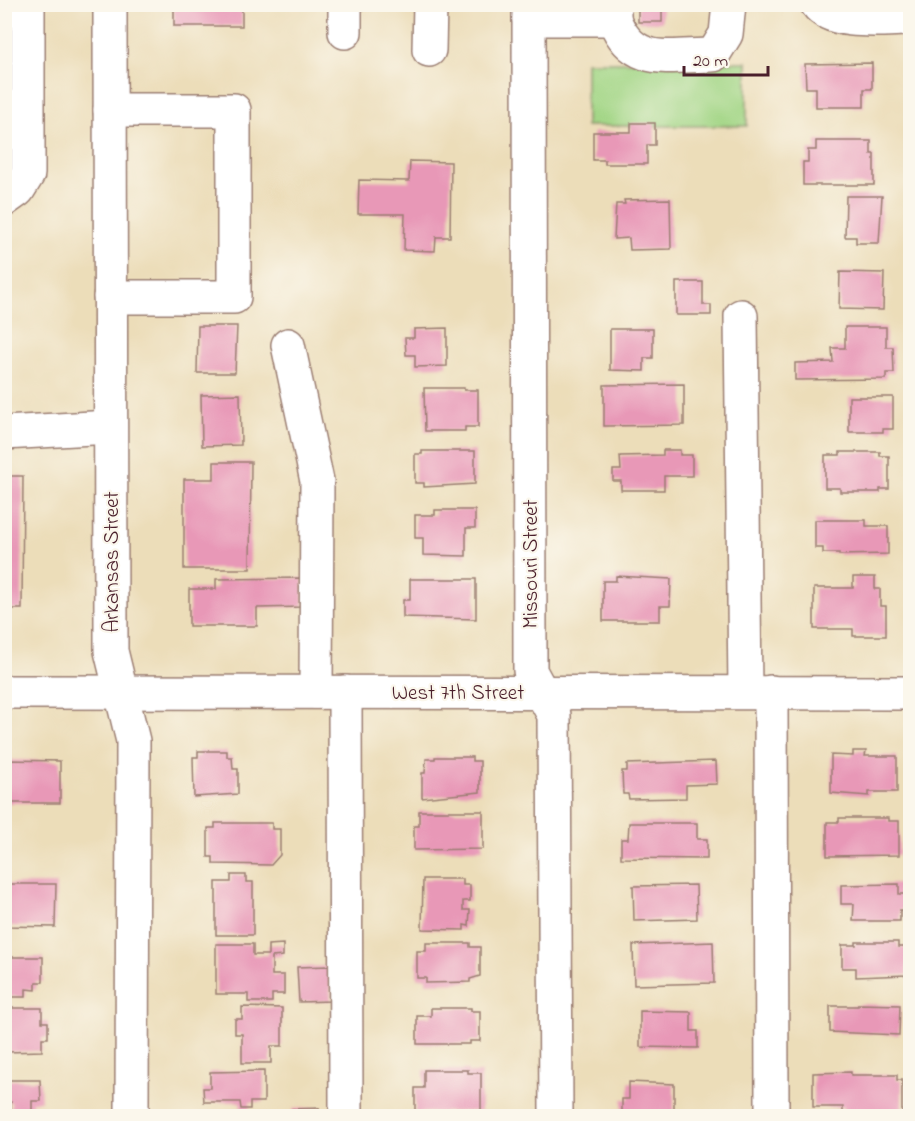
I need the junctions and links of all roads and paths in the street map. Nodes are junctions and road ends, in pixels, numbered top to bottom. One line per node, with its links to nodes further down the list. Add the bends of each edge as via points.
1 (10, 4): 13 (street)
2 (28, 4): 15 (street, via 28,174 18,190)
3 (110, 4): 12 (street, Arkansas Street)
4 (430, 4): 11 (street)
5 (714, 4): 10 (street, via 711,19 698,37)
6 (729, 4): 10 (street, via 726,34 713,55 646,55 633,49)
7 (817, 4): 9 (street, via 821,10 840,18)
8 (529, 12): 10 (street); 24 (street, Missouri Street, via 530,671)
9 (910, 19)
10 (616, 20)
11 (429, 50)
12 (110, 110): 16 (street, Arkansas Street); 16 (street, via 234,110 234,297)
13 (7, 124): 14 (street, via 10,160)
14 (4, 169)
15 (4, 200)
16 (110, 297): 19 (street, Arkansas Street)
17 (741, 316): 25 (street)
18 (288, 345): 23 (street, via 317,481)
19 (110, 427): 20 (street); 22 (street, Arkansas Street, via 111,651)
20 (4, 433)
21 (4, 692): 22 (street, West 7th Street)
22 (121, 692): 23 (street, West 7th Street); 27 (street, Arkansas Street, via 133,741)
23 (331, 692): 24 (street, West 7th Street); 28 (street)
24 (542, 692): 25 (street, West 7th Street); 29 (street, Missouri Street, via 554,715)
25 (758, 692): 26 (street, West 7th Street); 30 (street)
26 (910, 693)
27 (132, 1116)
28 (346, 1116)
29 (556, 1116)
30 (772, 1116)

